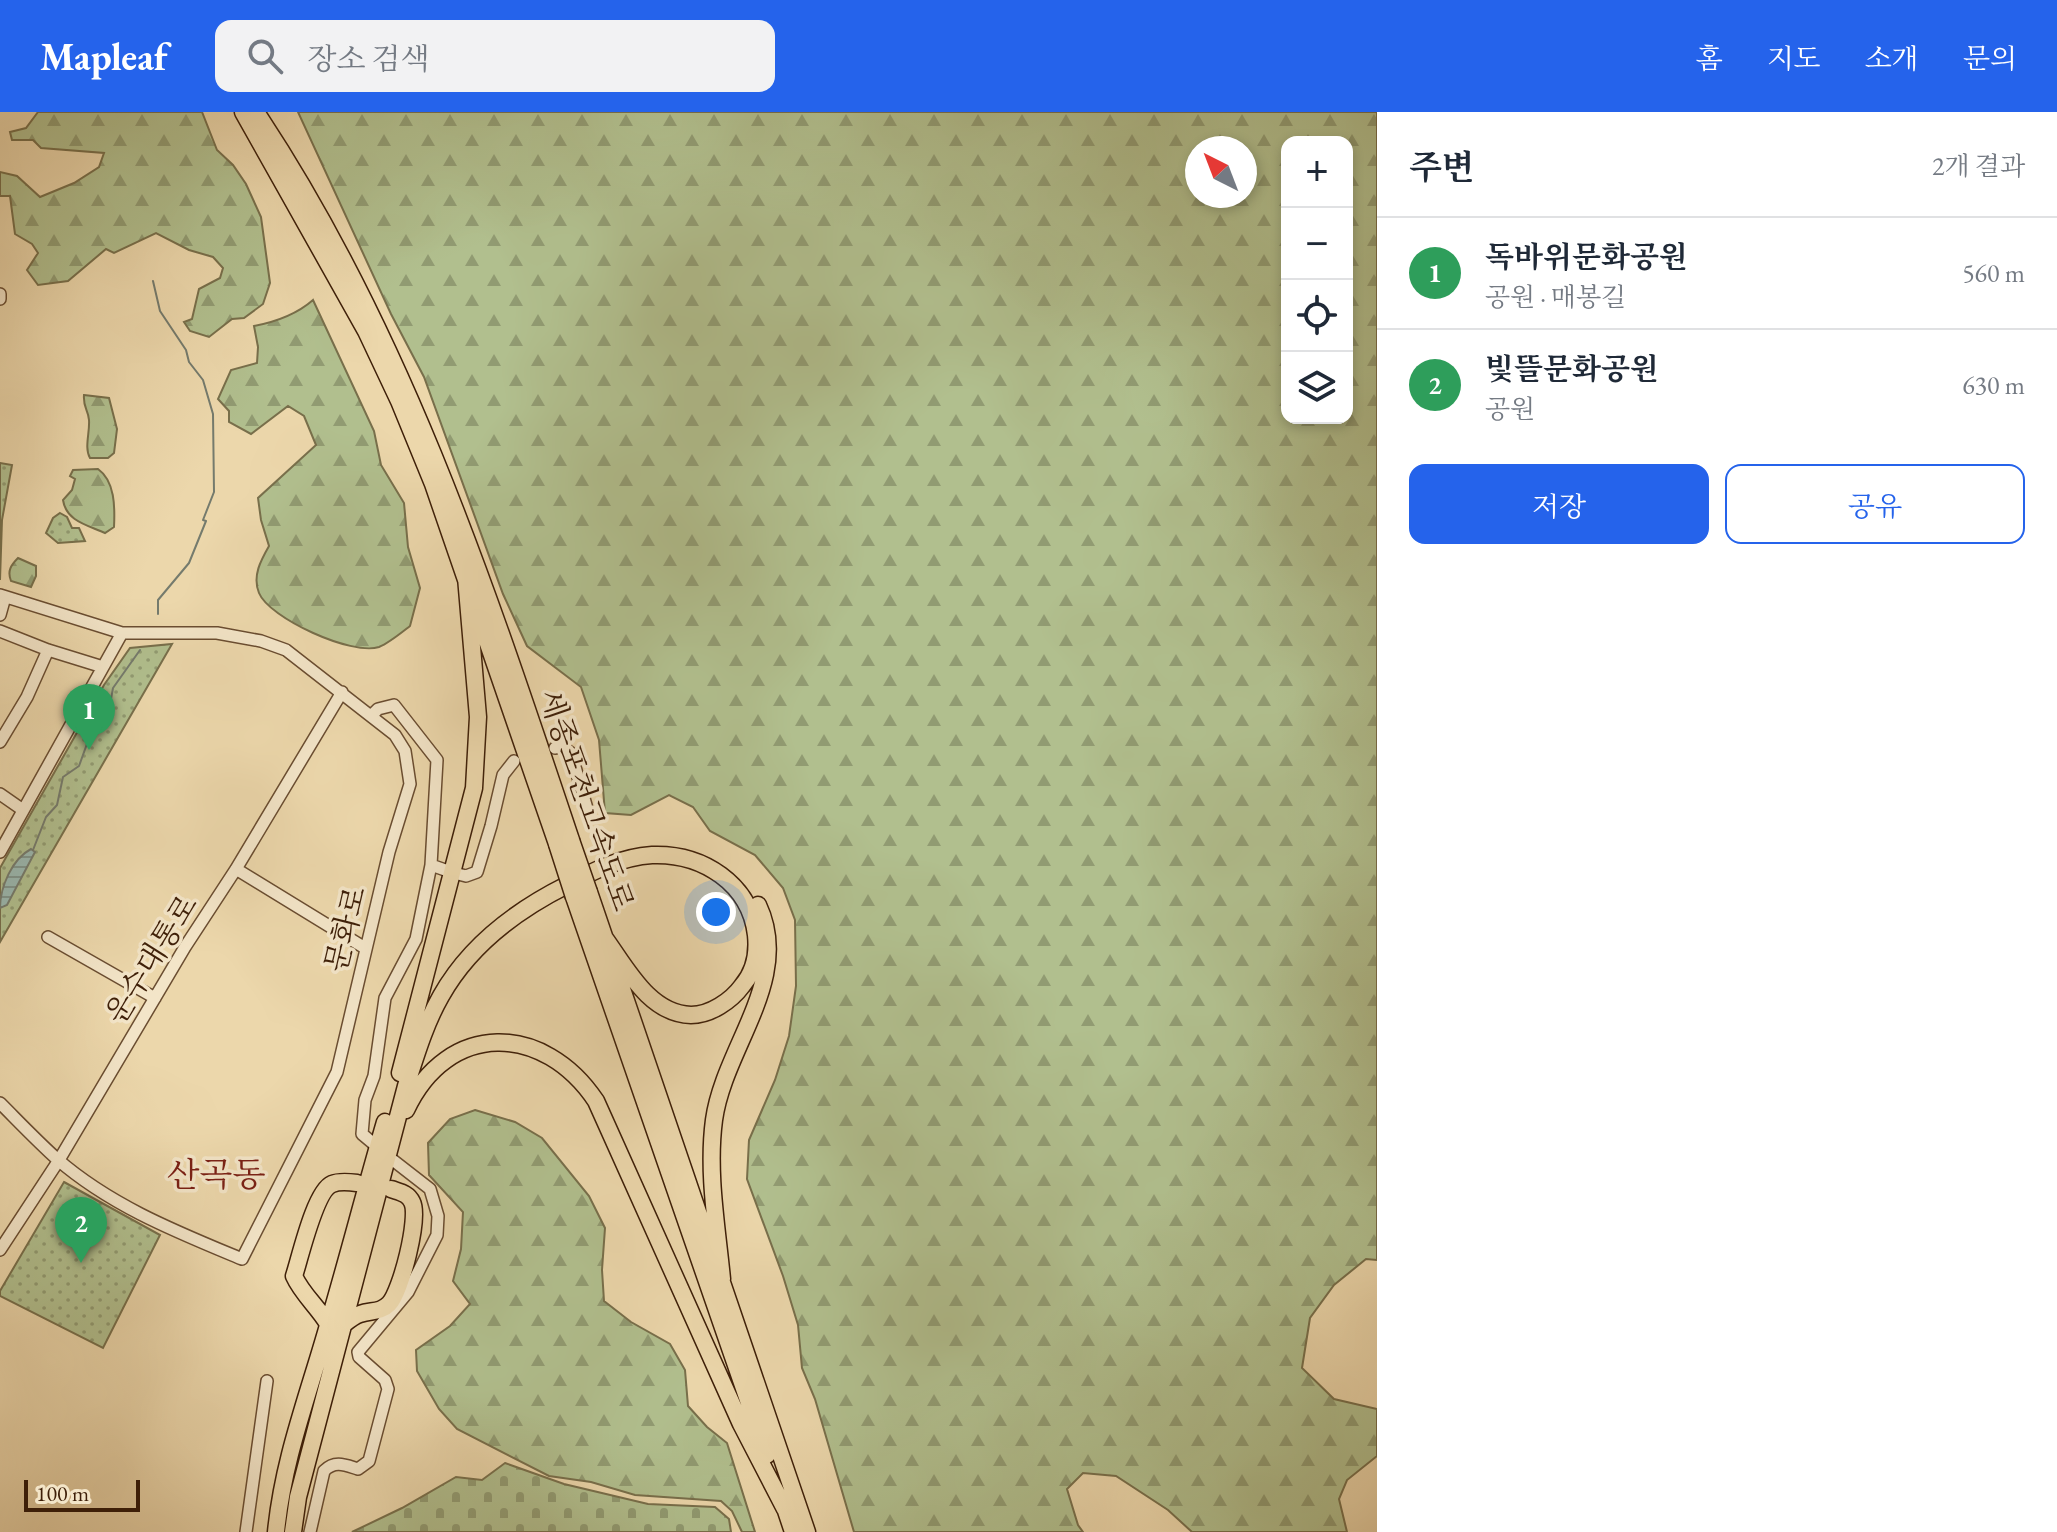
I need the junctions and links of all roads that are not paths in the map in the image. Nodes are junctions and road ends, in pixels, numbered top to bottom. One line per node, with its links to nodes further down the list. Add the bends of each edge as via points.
1 (243, 112): 3 (highway, 세종포천고속도로, via 366,331 427,470)
2 (256, 112): 18 (highway, 세종포천고속도로, via 339,251 425,431 498,623)
3 (466, 577): 18 (highway, 세종포천고속도로); 27 (highway, via 478,717 474,788)
4 (2, 596): 5 (street); 7 (street, 문화로)
5 (0, 615)
6 (0, 631): 8 (street)
7 (122, 633): 9 (street); 10 (street, 문화로, via 217,633 261,641 286,650)
8 (48, 650): 9 (street); 12 (street)
9 (103, 667): 16 (street)
10 (342, 692): 11 (street, 문화로); 21 (street, 운수대통로)
11 (371, 716): 20 (street, via 394,705 437,760); 25 (street, 문화로, via 405,751 410,784)
12 (0, 742)
13 (555, 748): 17 (street, via 571,753)
14 (514, 761): 20 (street, via 503,775 477,872 466,876)
15 (0, 794): 16 (street)
16 (23, 810): 19 (street)
17 (588, 812)
18 (564, 842): 22 (highway, 세종포천고속도로, bridge)
19 (0, 852)
20 (431, 865): 29 (street, via 416,939 385,998 374,1076 365,1100 362,1134)
21 (236, 869): 25 (street); 26 (street, 운수대통로)
22 (581, 894): 24 (highway, 세종포천고속도로); 40 (highway, 세종포천고속도로)
23 (48, 937): 26 (street)
24 (604, 937): 29 (highway, via 646,994 670,1012 693,1015 715,1009 737,993 749,979 757,946 745,899 715,870 685,858 651,855 625,860 530,903 496,930 442,994 424,1030); 34 (highway, 세종포천고속도로)
25 (365, 948): 30 (street, 문화로, via 337,1072 242,1259 153,1222)
26 (155, 998): 30 (street, 운수대통로)
27 (400, 1073): 34 (highway, via 429,1001 451,969 516,905 608,856 651,847 719,860 746,883 759,907 769,955 764,983 730,1062 714,1119 711,1155); 35 (highway)
28 (0, 1103): 30 (street, 문화로)
29 (386, 1150): 35 (highway); 40 (highway, via 434,1067 474,1045 498,1042 533,1049 581,1079 596,1101 741,1424); 44 (street, via 430,1189 437,1235 408,1292 358,1352 388,1389 369,1461 358,1469 339,1463 324,1471)
30 (59, 1160): 33 (street, 운수대통로)
31 (357, 1183): 36 (highway, via 333,1183 318,1203 294,1276)
32 (391, 1189): 37 (highway, via 412,1202 412,1232 393,1301)
33 (0, 1250)
34 (722, 1279): 46 (highway, 세종포천고속도로)
35 (346, 1285): 36 (highway); 37 (highway); 38 (highway)
36 (308, 1296): 38 (highway)
37 (372, 1312): 38 (highway)
38 (336, 1324): 42 (highway, via 289,1454); 43 (highway)
39 (267, 1381): 41 (street)
40 (785, 1509): 45 (highway, 세종포천고속도로)
41 (246, 1532)
42 (276, 1532)
43 (293, 1532)
44 (310, 1532)
45 (793, 1532)
46 (807, 1532)

